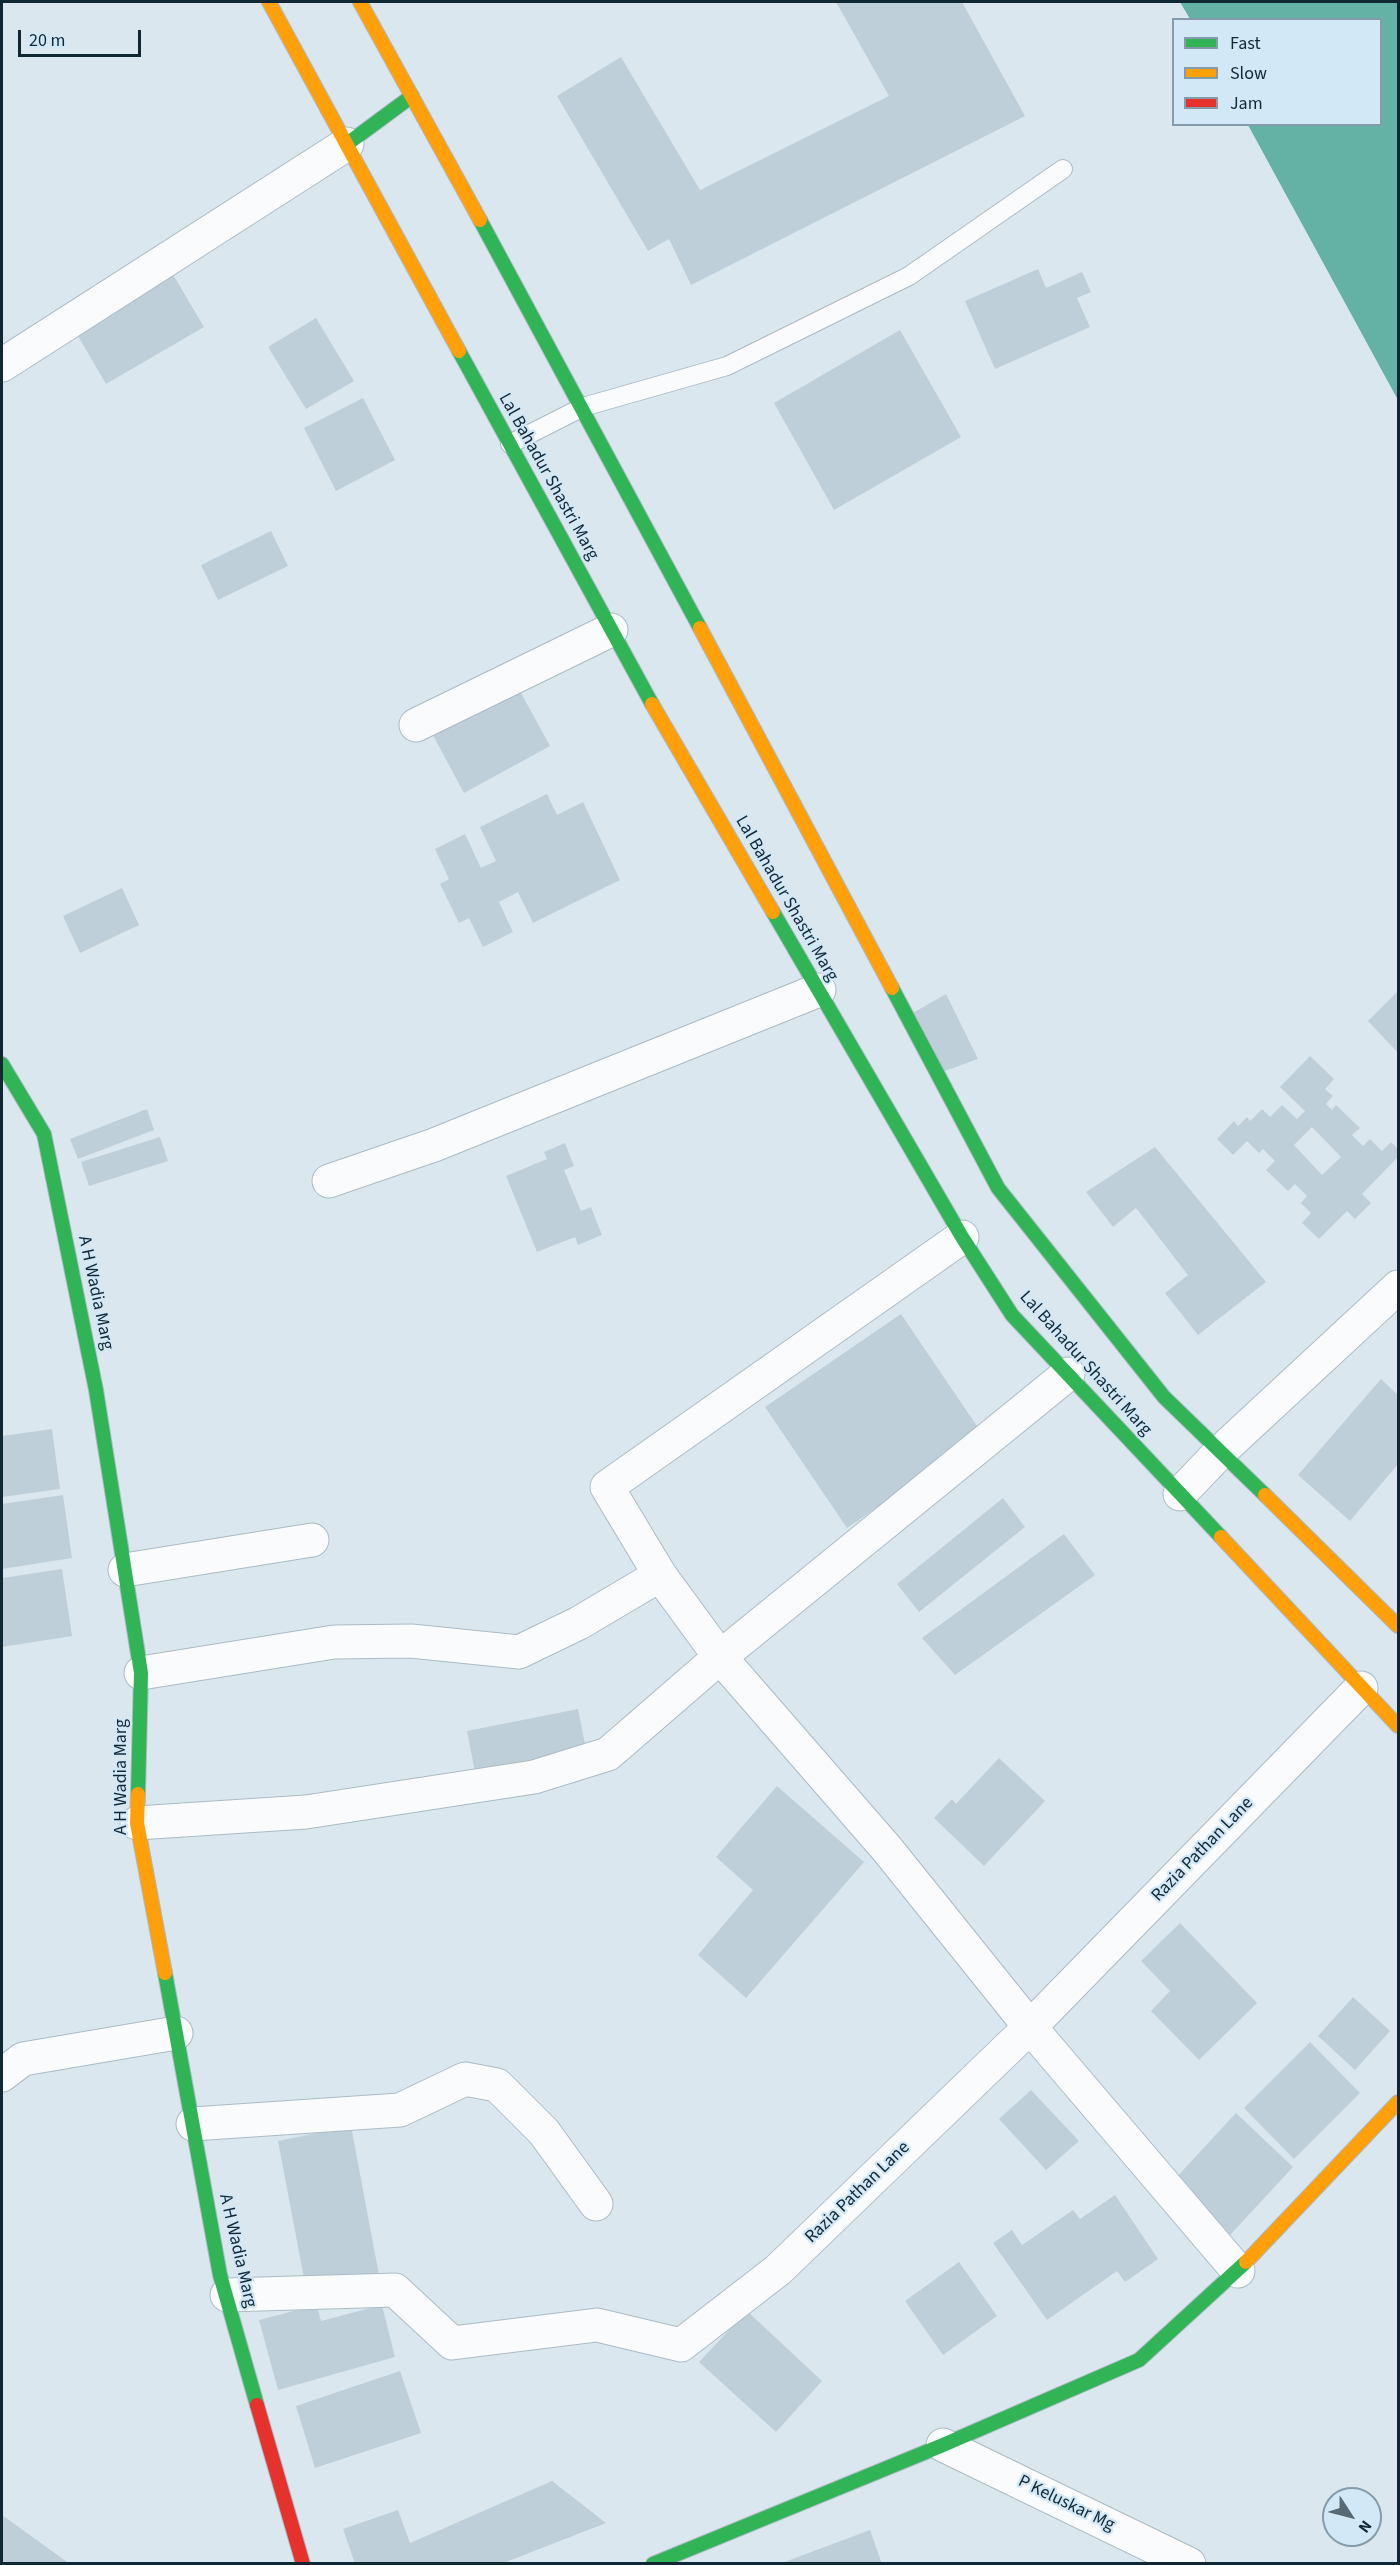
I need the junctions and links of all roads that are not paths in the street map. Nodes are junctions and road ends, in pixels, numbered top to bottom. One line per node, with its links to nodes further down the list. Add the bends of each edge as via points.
1 (269, 2): 4 (main road, Lal Bahadur Shastri Marg)
2 (360, 2): 3 (main road, Lal Bahadur Shastri Marg)
3 (411, 96): 4 (main road); 7 (main road, Lal Bahadur Shastri Marg)
4 (347, 144): 6 (street); 8 (main road, Lal Bahadur Shastri Marg)
5 (1063, 169): 7 (lane, via 909,276 738,361)
6 (2, 365)
7 (583, 407): 8 (lane); 17 (main road, Lal Bahadur Shastri Marg, via 998,1188 1164,1397)
8 (510, 444): 9 (main road, Lal Bahadur Shastri Marg)
9 (611, 630): 10 (street); 11 (main road, Lal Bahadur Shastri Marg)
10 (416, 725)
11 (819, 990): 13 (street, via 434,1145); 14 (main road, Lal Bahadur Shastri Marg)
12 (2, 1064): 20 (main road, A H Wadia Marg, via 44,1134 96,1390)
13 (329, 1181)
14 (962, 1237): 16 (main road, Lal Bahadur Shastri Marg, via 1012,1314); 21 (street, via 608,1487)
15 (1398, 1287): 17 (street)
16 (1068, 1374): 18 (main road, Lal Bahadur Shastri Marg); 23 (street)
17 (1220, 1452): 18 (street); 22 (main road, Lal Bahadur Shastri Marg)
18 (1180, 1494): 25 (main road, Lal Bahadur Shastri Marg)
19 (312, 1540): 20 (street)
20 (125, 1570): 24 (main road, A H Wadia Marg)
21 (660, 1575): 23 (street); 24 (street, via 579,1623 519,1652 411,1641 334,1642)
22 (1398, 1626)
23 (720, 1657): 27 (street, via 608,1754 534,1777 306,1812); 28 (street, via 887,1849)
24 (141, 1673): 27 (main road, A H Wadia Marg)
25 (1361, 1688): 26 (main road, Lal Bahadur Shastri Marg); 28 (street, Razia Pathan Lane)
26 (1398, 1726)
27 (137, 1823): 29 (main road, A H Wadia Marg)
28 (1030, 2026): 34 (street); 35 (street, Razia Pathan Lane, via 778,2270 681,2345 597,2325 452,2343 395,2290)
29 (176, 2033): 30 (street, via 23,2059); 32 (main road, A H Wadia Marg)
30 (2, 2075)
31 (1398, 2102): 34 (main road)
32 (193, 2124): 33 (street, via 400,2110 465,2079 497,2085 544,2132); 35 (main road, A H Wadia Marg)
33 (596, 2204)
34 (1238, 2271): 36 (main road, via 1139,2360)
35 (227, 2295): 37 (main road, A H Wadia Marg)
36 (944, 2445): 38 (main road); 39 (street, P Keluskar Mg)
37 (303, 2564)
38 (653, 2564)
39 (1189, 2564)

